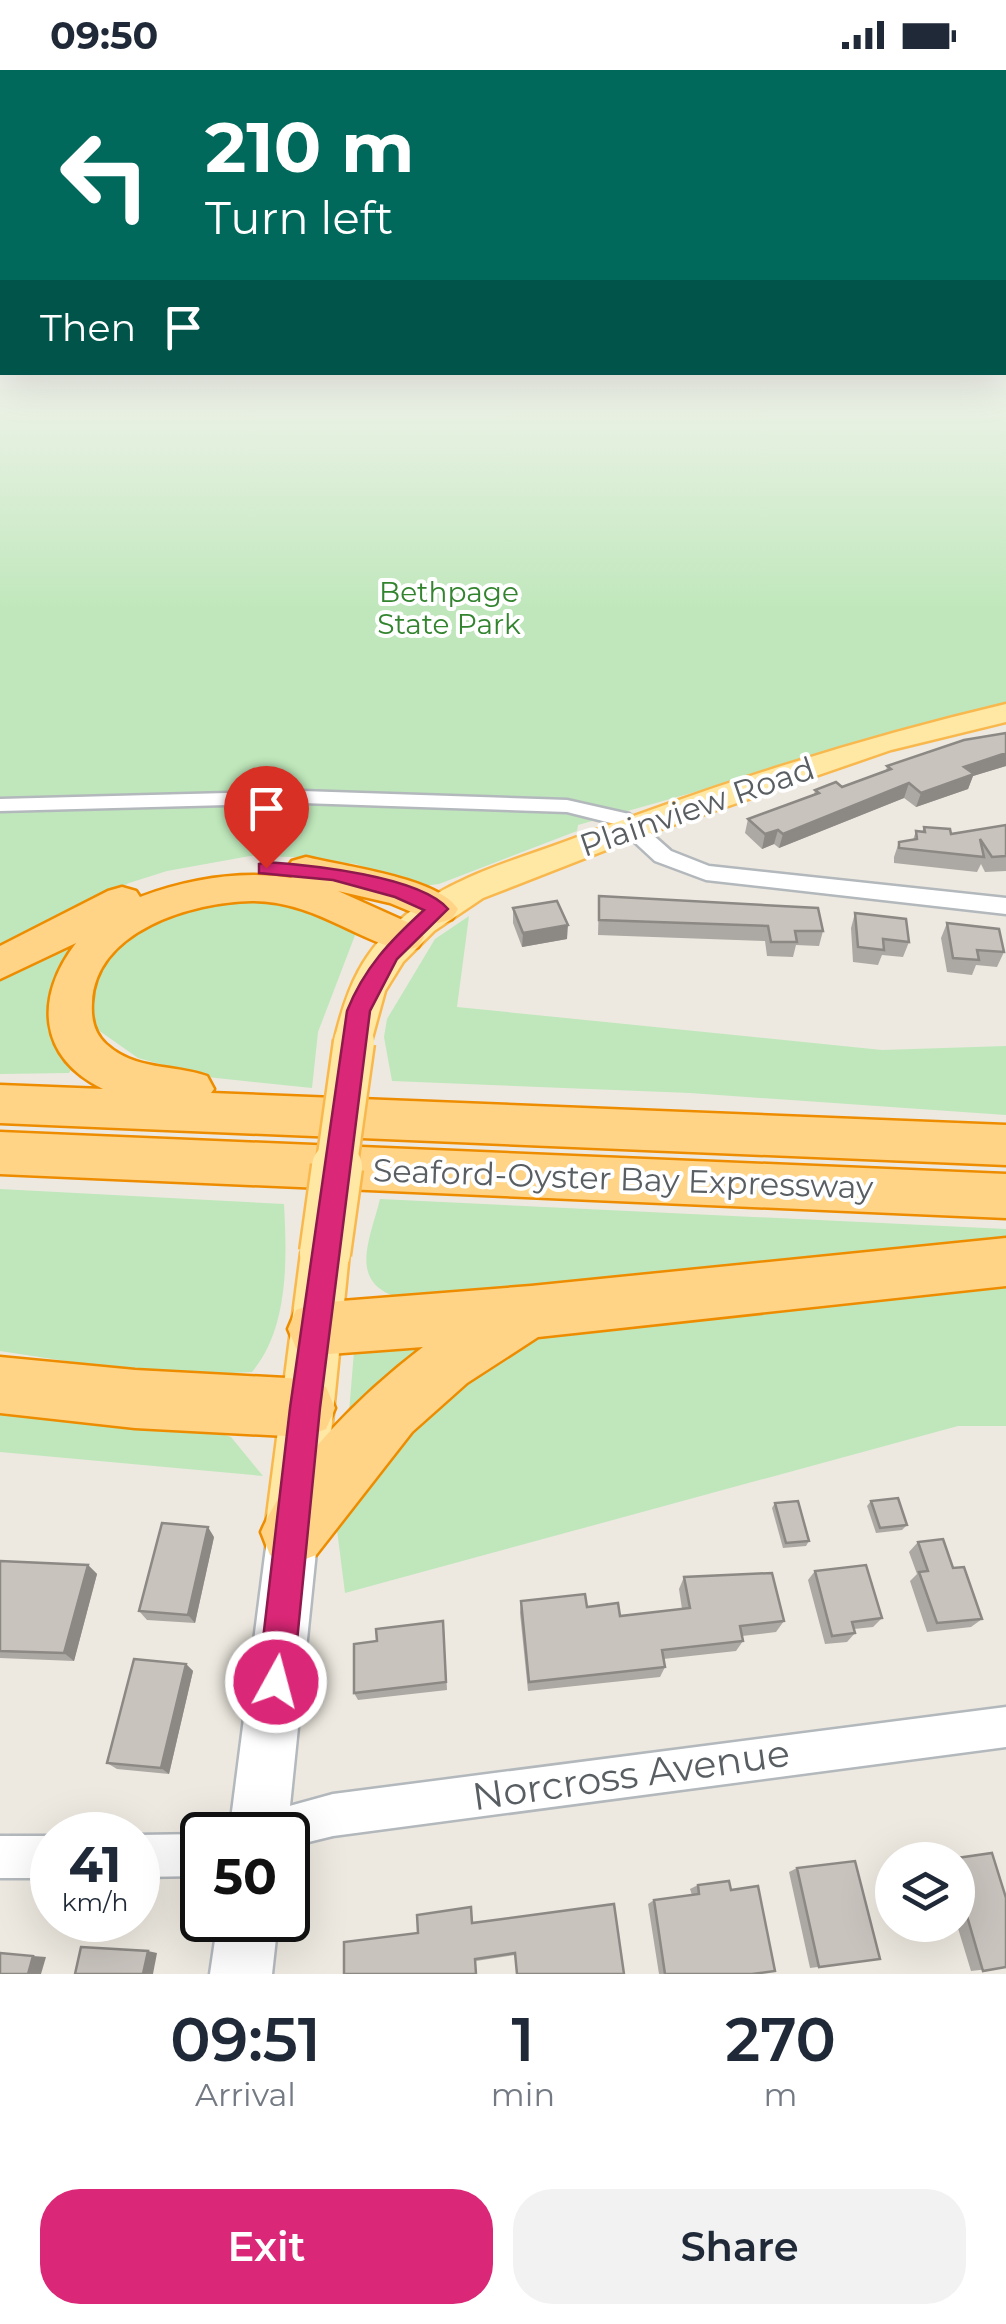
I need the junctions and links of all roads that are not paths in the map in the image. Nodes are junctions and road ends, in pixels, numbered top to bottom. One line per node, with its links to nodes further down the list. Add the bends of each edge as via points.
1 (1006, 713): 3 (main road, Plainview Road, via 881,743)
2 (0, 806): 3 (street, via 422,798 568,806)
3 (635, 826): 4 (street, via 663,856 706,873); 5 (main road, Plainview Road, via 488,882)
4 (1006, 906)
5 (438, 909): 6 (main road, Plainview Road); 7 (highway, via 334,874 290,868 221,872 134,896)
6 (403, 937): 9 (highway, via 294,892 206,893 158,906 107,936 74,978 68,1006 84,1048 125,1078); 15 (main road, Plainview Road, bridge, via 366,990 354,1042)
7 (0, 964)
8 (0, 1104): 9 (highway, Seaford-Oyster Bay Expressway)
9 (410, 1122): 10 (highway, Seaford-Oyster Bay Expressway)
10 (1006, 1146)
11 (0, 1153): 12 (highway, Seaford-Oyster Bay Expressway)
12 (1006, 1196)
13 (1006, 1262): 14 (highway)
14 (531, 1312): 15 (highway); 18 (highway, via 455,1356 402,1397)
15 (316, 1329): 17 (main road, Plainview Road)
16 (0, 1385): 17 (highway)
17 (305, 1408): 18 (main road, Plainview Road)
18 (293, 1532): 20 (main road)
19 (1006, 1727): 21 (street, Norcross Avenue)
20 (260, 1812)
21 (310, 1821)
22 (30, 1856): 23 (street)
23 (0, 1857)
24 (246, 1942): 25 (main road)
25 (242, 1974)

